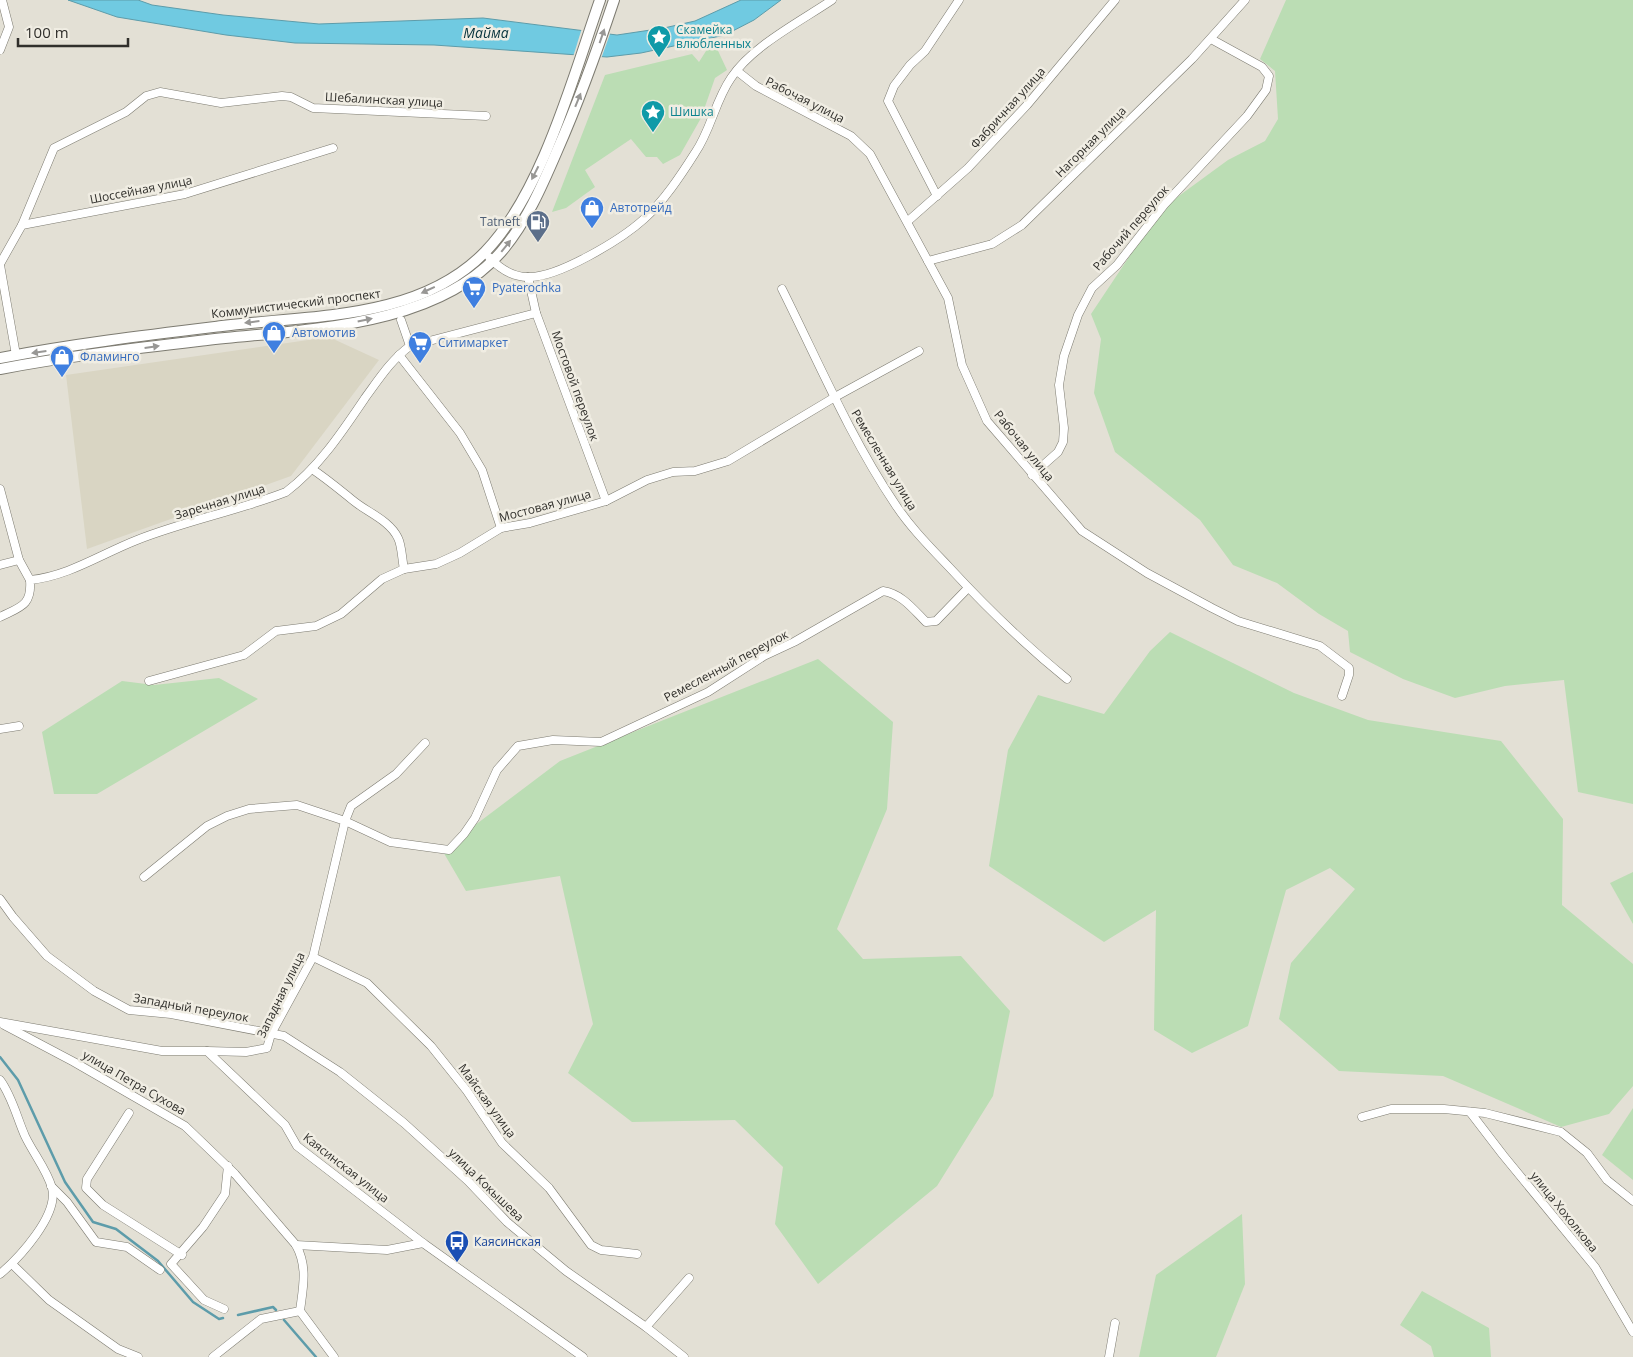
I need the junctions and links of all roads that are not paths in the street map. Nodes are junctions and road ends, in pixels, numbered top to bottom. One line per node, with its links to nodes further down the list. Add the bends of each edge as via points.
1 (2, 0): 9 (street, via 9,27)
2 (600, 0): 16 (main road, Коммунистический проспект, one-way to 16, via 542,159 502,231)
3 (614, 0): 17 (main road, Коммунистический проспект, one-way to 3, via 512,239 547,175 589,73)
4 (832, 0): 10 (street, via 754,52)
5 (959, 0): 13 (street, via 925,52 910,64 894,86 888,101)
6 (1115, 0): 13 (street, Фабричная улица, via 1027,105)
7 (1245, 0): 8 (street, Нагорная улица)
8 (1210, 39): 18 (street, Нагорная улица, via 1022,225 992,244); 32 (street, Рабочий переулок, via 1262,67 1269,76 1266,90 1247,116 1164,205 1117,265 1092,288 1078,315 1064,356 1060,384 1064,442 1058,452)
9 (0, 50)
10 (737, 71): 14 (street, Рабочая улица, via 756,86 851,136 870,154); 20 (street, via 717,105 697,151 646,218 568,266)
11 (486, 116): 15 (street, Шебалинская улица, via 313,108 291,96 221,103 160,92 146,96 126,112 54,148)
12 (333, 148): 15 (street, Шоссейная улица, via 185,194)
13 (937, 196): 14 (street, Фабричная улица)
14 (908, 222): 18 (street, Рабочая улица)
15 (22, 225): 19 (street)
16 (485, 252): 17 (street); 26 (main road, Коммунистический проспект, one-way to 26, via 435,287 373,308)
17 (493, 261): 20 (street, via 504,271); 29 (main road, Коммунистический проспект, one-way to 17, via 382,317 442,295)
18 (928, 261): 32 (street, Рабочая улица, via 948,298 962,365 987,421)
19 (0, 264): 26 (street)
20 (528, 277): 22 (street, Мостовой переулок)
21 (782, 289): 30 (street, Ремесленная улица)
22 (536, 314): 24 (street); 34 (street, Мостовой переулок)
23 (401, 320): 24 (street)
24 (410, 346): 27 (street, Заречная улица)
25 (919, 351): 30 (street, Мостовая улица)
26 (16, 355): 28 (main road, Коммунистический проспект)
27 (398, 355): 31 (street, Заречная улица); 35 (street, via 460,433 482,470)
28 (0, 358)
29 (0, 369)
30 (835, 397): 34 (street, Мостовая улица, via 728,461 647,480); 40 (street, Ремесленная улица, via 854,436 895,504 916,532)
31 (312, 468): 38 (street, via 389,528 399,539); 39 (street, Заречная улица, via 286,492 136,540 85,564)
32 (1032, 475): 44 (street, Рабочая улица, via 1082,531 1147,573 1238,621 1320,646 1349,668)
33 (0, 489): 36 (street)
34 (606, 502): 35 (street, Мостовая улица)
35 (501, 528): 38 (street, Мостовая улица, via 436,564)
36 (19, 560): 37 (street); 39 (street)
37 (0, 565)
38 (404, 569): 43 (street, Мостовая улица, via 382,580 341,614 316,626 276,631 244,655)
39 (30, 580): 41 (street, via 31,593 25,604)
40 (968, 588): 42 (street, Ремесленная улица); 48 (street, Ремесленный переулок, via 936,622 926,622 894,593 883,591 764,656 708,692 600,742 553,740 518,746 497,770 475,818 449,850 390,842)
41 (0, 617)
42 (1067, 678)
43 (149, 681)
44 (1342, 696)
45 (19, 726): 46 (street)
46 (0, 729)
47 (425, 743): 48 (street, via 396,774 351,806)
48 (345, 821): 49 (street, via 297,805 249,809 207,826); 51 (street, Западная улица)
49 (144, 877)
50 (0, 899): 53 (street, Западный переулок, via 47,956 94,991 129,1010 171,1014)
51 (313, 957): 53 (street, Западная улица); 64 (street, Майская улица, via 367,983 431,1046 502,1143 549,1188 591,1245 601,1250)
52 (0, 1022): 54 (street, via 162,1051); 59 (street, улица Петра Сухова, via 83,1066 184,1126)
53 (271, 1034): 54 (street, Западная улица, via 267,1048 246,1052); 73 (street, улица Кокышева, via 284,1036 340,1072 468,1181 506,1222 566,1271)
54 (207, 1051): 62 (street, Каясинская улица, via 285,1125 297,1146)
55 (0, 1080): 60 (street)
56 (1470, 1112): 58 (street, via 1391,1109); 61 (street, via 1561,1132 1587,1154 1607,1180); 74 (street, улица Хохолкова, via 1595,1267)
57 (129, 1114): 65 (street, via 87,1179 86,1188 103,1205)
58 (1362, 1117)
59 (228, 1166): 63 (street, улица Петра Сухова); 65 (street, via 225,1194)
60 (50, 1186): 66 (street, via 53,1202 42,1225); 67 (street, via 67,1202 96,1242 127,1247)
61 (1633, 1201)
62 (423, 1243): 63 (street, via 387,1250); 79 (street, Каясинская улица)
63 (296, 1245): 71 (street, улица Петра Сухова, via 305,1270)
64 (637, 1254)
65 (182, 1255): 70 (street, via 171,1264 204,1300)
66 (12, 1264): 68 (street); 76 (street, via 49,1300 118,1349)
67 (160, 1270)
68 (0, 1274)
69 (689, 1278): 73 (street)
70 (224, 1309)
71 (300, 1311): 77 (street, via 261,1319); 78 (street)
72 (1115, 1323): 80 (street)
73 (646, 1327): 75 (street, улица Кокышева)
74 (1633, 1332)
75 (682, 1356)
76 (138, 1357)
77 (213, 1357)
78 (334, 1357)
79 (583, 1357)
80 (1109, 1357)

